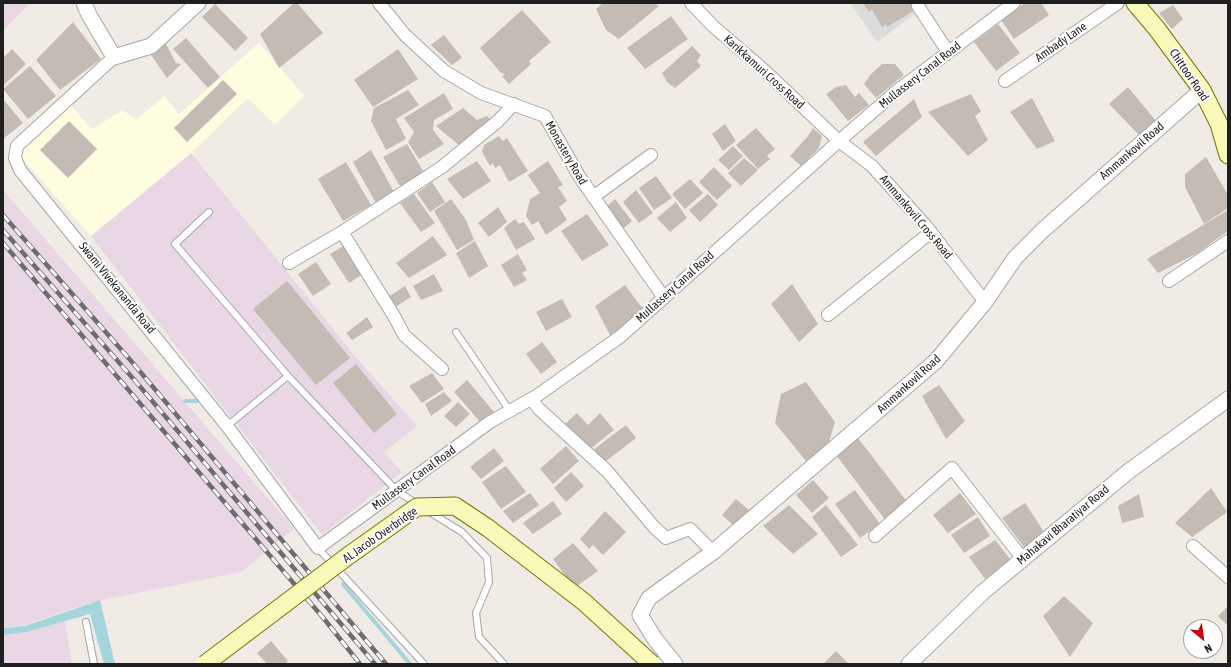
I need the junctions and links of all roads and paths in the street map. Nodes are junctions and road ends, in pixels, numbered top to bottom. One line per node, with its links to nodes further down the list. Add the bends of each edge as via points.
1 (84, 3): 10 (street)
2 (198, 3): 10 (street, via 151,46)
3 (379, 3): 13 (street, Monastery Road, via 404,35 444,71 481,93)
4 (691, 3): 15 (street, Karikkamuri Cross Road)
5 (1014, 3): 9 (street, Mullassery Canal Road)
6 (1118, 3): 11 (street, Ambady Lane)
7 (1135, 3): 12 (main road, Chittoor Road)
8 (918, 6): 9 (street)
9 (948, 52): 15 (street, Mullassery Canal Road)
10 (114, 57): 34 (street, Swami Vivekananda Road, via 17,146 15,158 20,170)
11 (1005, 81)
12 (1202, 90): 14 (main road, Chittoor Road); 26 (street, Ammankovil Road, via 1043,230 1015,258)
13 (514, 104): 18 (street, Monastery Road, via 545,116); 20 (street, via 498,121 442,167)
14 (1223, 121): 17 (main road, Chittoor Road)
15 (838, 141): 21 (street, Ammankovil Cross Road, via 872,166); 25 (street, Mullassery Canal Road)
16 (651, 155): 18 (street)
17 (1228, 155)
18 (593, 197): 25 (street, Monastery Road)
19 (209, 212): 30 (lane, via 175,244)
20 (342, 232): 23 (street); 29 (street, via 404,335)
21 (931, 232): 26 (street, Ammankovil Cross Road); 27 (street)
22 (1228, 241): 24 (street)
23 (289, 263)
24 (1169, 281)
25 (664, 298): 31 (street, Mullassery Canal Road, via 621,336)
26 (985, 302): 39 (street, Ammankovil Road, via 936,361)
27 (828, 315)
28 (456, 332): 33 (lane)
29 (442, 369)
30 (288, 376): 34 (lane); 35 (lane)
31 (531, 399): 33 (street, Mullassery Canal Road); 39 (street, via 607,472 666,538 690,528)
32 (1228, 399): 40 (street, Mahakavi Bharatiyar Road, via 1129,471)
33 (510, 411): 35 (street, Mullassery Canal Road, via 490,422)
34 (227, 426): 38 (street, Swami Vivekananda Road)
35 (397, 491): 38 (street, Mullassery Canal Road); 46 (lane, via 462,532 487,558 489,582 476,613 479,637)
36 (875, 536): 40 (street, via 952,468)
37 (1193, 546): 41 (street)
38 (318, 548): 45 (lane, Swami Vivekananda Road)
39 (714, 552): 48 (street, Ammankovil Road, via 649,598 640,615)
40 (1023, 559): 49 (street, Mahakavi Bharatiyar Road, via 983,592)
41 (1228, 577)
42 (86, 622): 43 (lane)
43 (94, 664)
44 (205, 664): 47 (main road, AL Jacob Overbridge, bridge, via 416,507 447,506 455,506 462,510 533,562 584,602)
45 (424, 664)
46 (504, 664)
47 (652, 664)
48 (675, 664)
49 (909, 664)

